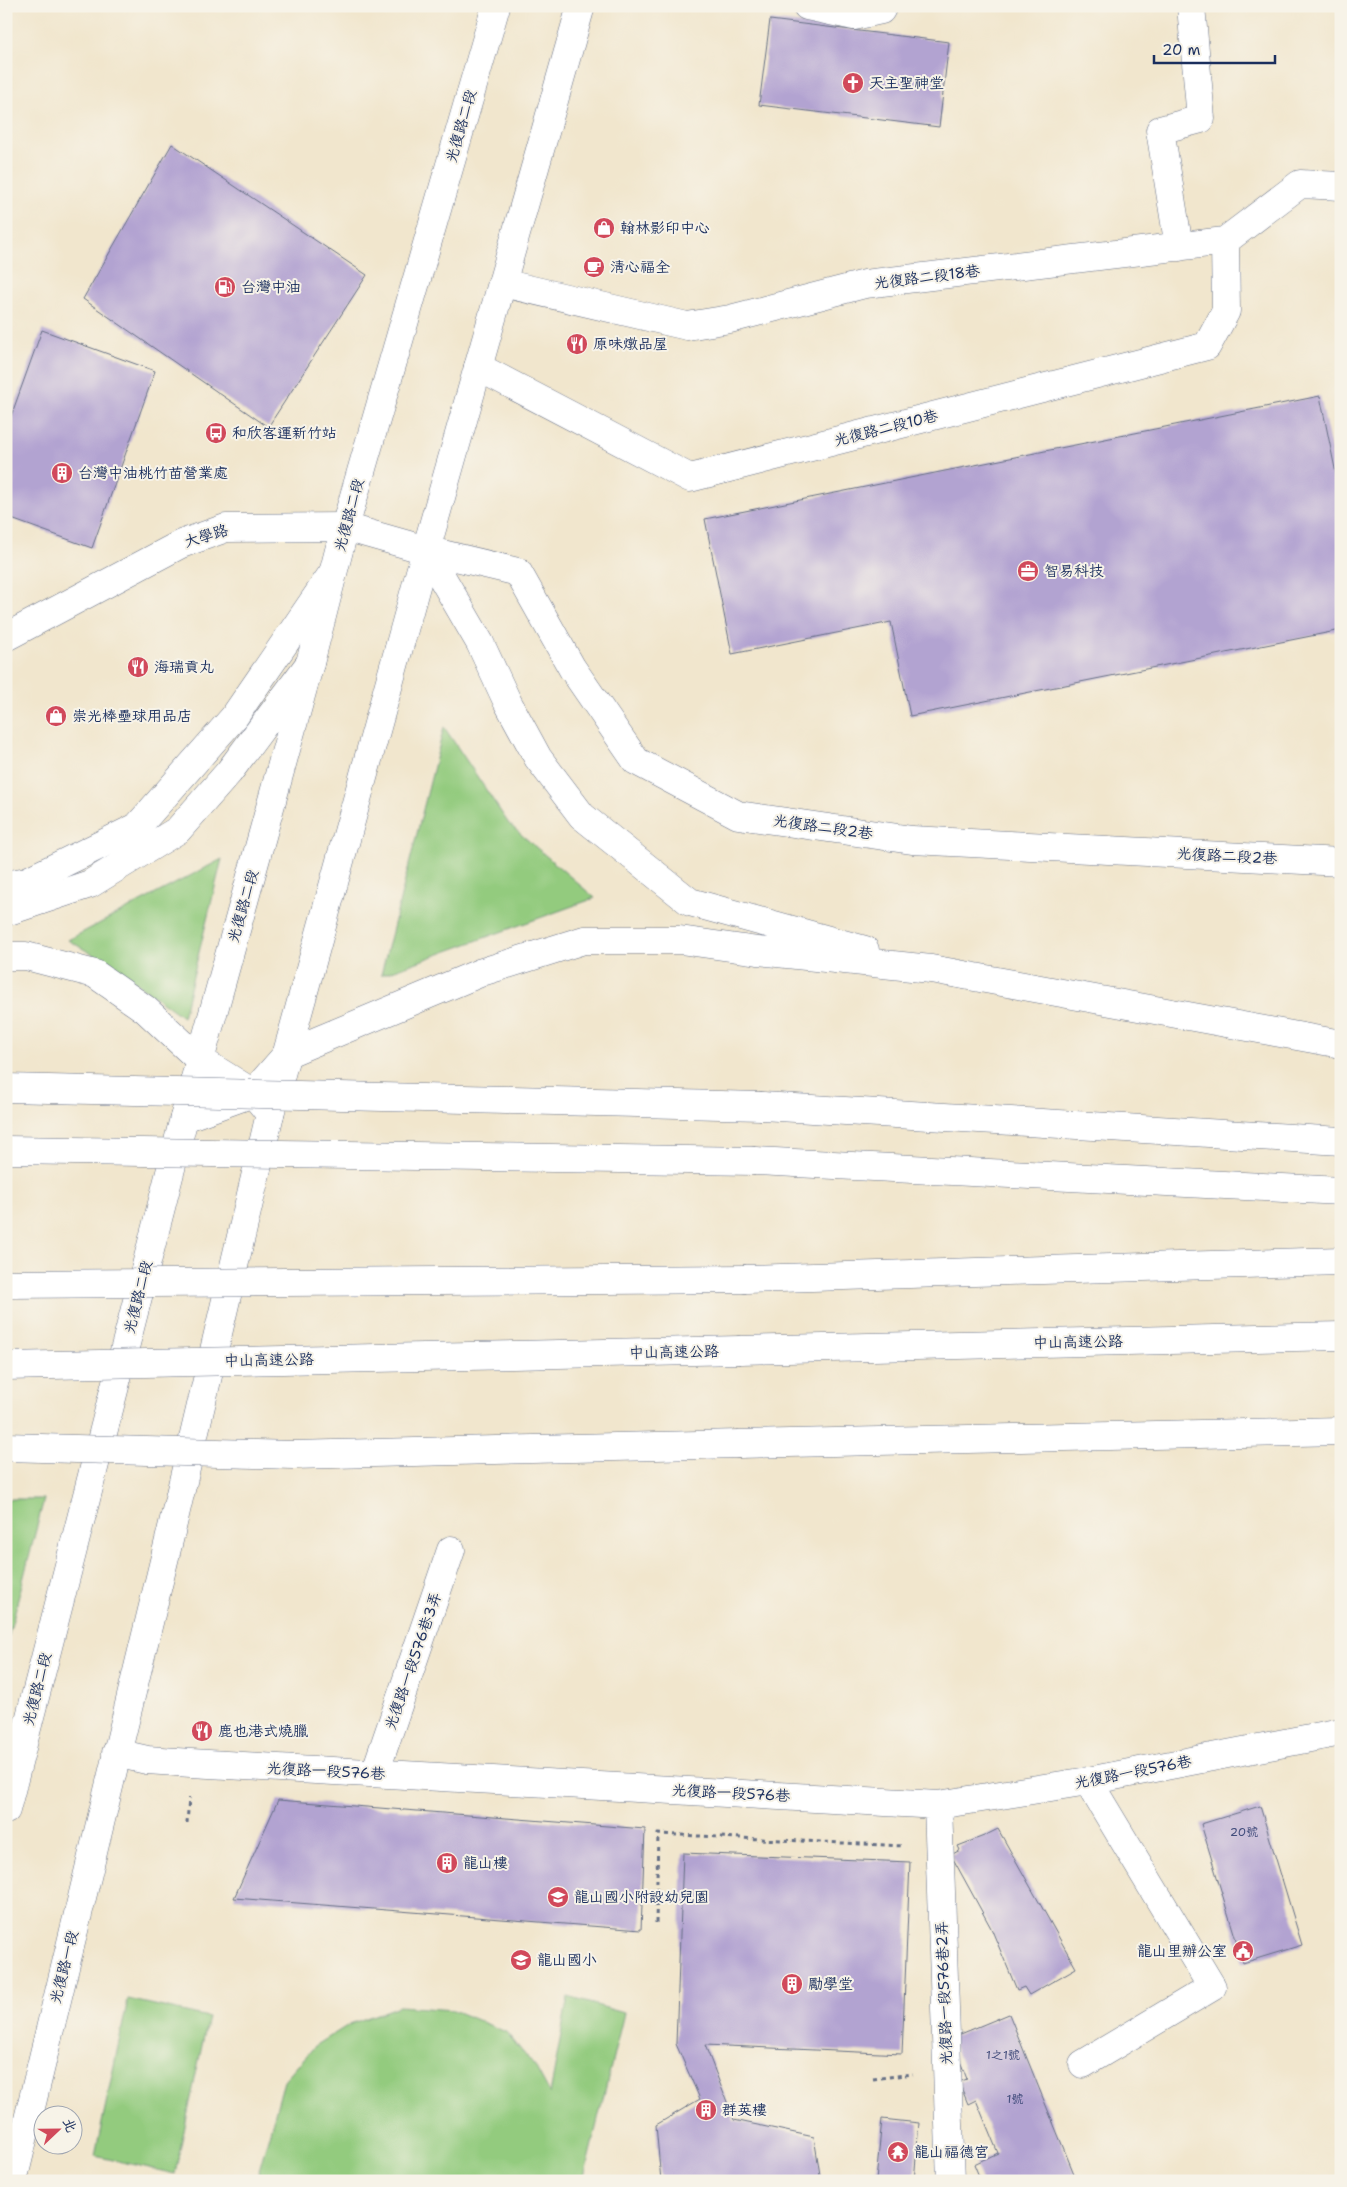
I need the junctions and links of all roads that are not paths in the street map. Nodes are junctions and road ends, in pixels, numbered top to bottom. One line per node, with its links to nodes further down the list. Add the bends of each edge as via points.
1 (496, 6): 11 (main road, 光復路二段)
2 (580, 6): 9 (main road)
3 (807, 6): 4 (main road, via 854,16 881,10)
4 (882, 6)
5 (1191, 6): 8 (main road, via 1201,119 1160,130)
6 (1341, 186): 7 (main road, via 1300,184)
7 (1225, 242): 8 (main road, 光復路二段18巷); 10 (main road, 光復路二段10巷, via 1226,311 1207,346 690,478)
8 (1179, 247): 9 (main road, 光復路二段18巷, via 865,284 730,319 687,326)
9 (502, 283): 10 (main road)
10 (478, 367): 12 (main road)
11 (345, 527): 12 (main road, 大學路); 13 (main road, 光復路二段); 14 (main road, 大學路, via 226,528 181,544)
12 (426, 550): 16 (main road, 光復路二段2巷, via 518,572 572,668 636,761 738,815 912,840); 20 (main road, via 480,643 538,758 582,816 690,902); 22 (main road)
13 (334, 571): 15 (main road, 光復路二段); 17 (main road, via 234,717 138,827 27,881)
14 (6, 637)
15 (310, 664): 18 (main road, via 229,772 178,830 90,884); 23 (main road, 光復路二段)
16 (1341, 862)
17 (6, 886)
18 (6, 912)
19 (6, 956): 23 (main road, via 26,956 95,974 144,1009)
20 (931, 969): 21 (main road); 22 (main road, via 680,940 584,940 482,972)
21 (1341, 1044)
22 (288, 1053): 25 (main road); 26 (main road)
23 (200, 1060): 25 (main road); 27 (main road, 光復路二段)
24 (6, 1088): 28 (main road, bridge, via 762,1106)
25 (252, 1094): 26 (main road); 27 (main road)
26 (270, 1114): 39 (main road)
27 (184, 1118): 43 (main road, 光復路二段)
28 (1341, 1141)
29 (6, 1150): 30 (main road, bridge, via 755,1161)
30 (1341, 1191)
31 (1341, 1261): 32 (main road, bridge, via 746,1279)
32 (6, 1284)
33 (1341, 1336): 34 (main road, 中山高速公路, bridge)
34 (6, 1366)
35 (1341, 1431): 36 (main road, bridge, via 293,1455)
36 (6, 1447)
37 (451, 1550): 40 (main road, 光復路一段576巷3弄)
38 (1341, 1732): 41 (main road, 光復路一段576巷)
39 (116, 1753): 40 (main road, 光復路一段576巷, via 147,1760); 45 (main road, 光復路一段)
40 (375, 1773): 42 (main road, 光復路一段576巷)
41 (1088, 1780): 42 (main road, 光復路一段576巷); 44 (main road, via 1212,1987)
42 (938, 1805): 46 (main road, 光復路一段576巷2弄)
43 (6, 1810)
44 (1083, 2064)
45 (12, 2181)
46 (951, 2181)

